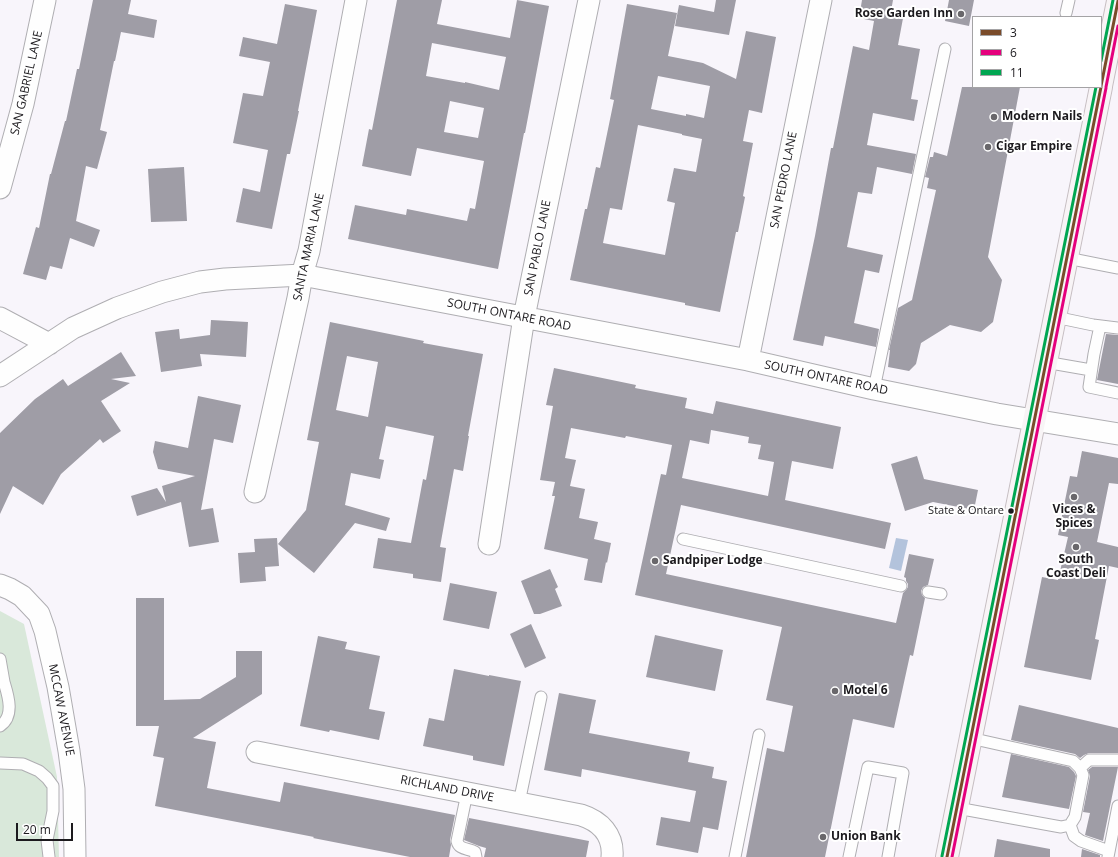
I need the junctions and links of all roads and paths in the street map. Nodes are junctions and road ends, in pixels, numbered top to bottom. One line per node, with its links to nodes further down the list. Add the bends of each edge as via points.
1 (45, 0): 10 (street, SAN GABRIEL LANE, via 23,104)
2 (356, 0): 13 (street, SANTA MARIA LANE, via 309,251)
3 (589, 0): 16 (street, SAN PABLO LANE)
4 (820, 0): 20 (street, SAN PEDRO LANE)
5 (1069, 0): 7 (lane)
6 (1118, 1): 9 (main road)
7 (1066, 13)
8 (945, 49): 24 (lane)
9 (1106, 77): 11 (main road)
10 (0, 188)
11 (1066, 258): 12 (lane); 14 (main road)
12 (1118, 268)
13 (302, 275): 16 (street, SOUTH ONTARE ROAD); 19 (street, SOUTH ONTARE ROAD, via 200,282 162,292 117,308 73,328); 28 (street, SANTA MARIA LANE)
14 (1055, 317): 17 (lane); 21 (main road)
15 (0, 318): 19 (street)
16 (524, 318): 20 (street, SOUTH ONTARE ROAD); 30 (street, SAN PABLO LANE)
17 (1100, 326): 18 (lane); 22 (lane, via 1097,355)
18 (1118, 328)
19 (49, 344): 23 (street, SOUTH ONTARE ROAD)
20 (748, 360): 24 (street, SOUTH ONTARE ROAD)
21 (1045, 362): 22 (lane); 26 (main road)
22 (1091, 370): 25 (lane, via 1089,387)
23 (0, 376)
24 (874, 389): 26 (street, SOUTH ONTARE ROAD)
25 (1118, 393)
26 (1034, 420): 27 (street, SOUTH ONTARE ROAD); 40 (main road)
27 (1118, 434)
28 (255, 492)
29 (682, 539): 32 (lane)
30 (489, 544)
31 (0, 585): 52 (street, MCCAW AVENUE, via 22,596 39,614 45,631 69,751 74,789)
32 (902, 586)
33 (928, 592): 34 (lane)
34 (941, 594)
35 (0, 659): 36 (lane)
36 (2, 681): 38 (lane, via 10,703 5,722)
37 (541, 697): 46 (lane)
38 (0, 726)
39 (759, 735): 55 (lane)
40 (970, 738): 44 (lane); 48 (main road)
41 (257, 752): 45 (street, RICHLAND DRIVE)
42 (1118, 760): 44 (lane, via 1089,760)
43 (0, 763): 51 (lane, via 23,764 39,771 53,786 53,811 47,840)
44 (1076, 764): 49 (lane, via 1083,775 1075,817)
45 (467, 793): 46 (street, RICHLAND DRIVE); 53 (lane, via 457,841 460,847 475,852)
46 (519, 803): 54 (street, RICHLAND DRIVE, via 591,818 606,832 613,851)
47 (1118, 806): 50 (lane)
48 (956, 808): 49 (lane, via 1061,827); 58 (main road)
49 (1070, 825): 50 (lane, via 1074,836 1080,842)
50 (1109, 854)
51 (49, 857)
52 (75, 857)
53 (476, 857)
54 (612, 857)
55 (735, 857)
56 (849, 857): 57 (lane, via 868,766 904,773)
57 (888, 857)
58 (947, 857)

